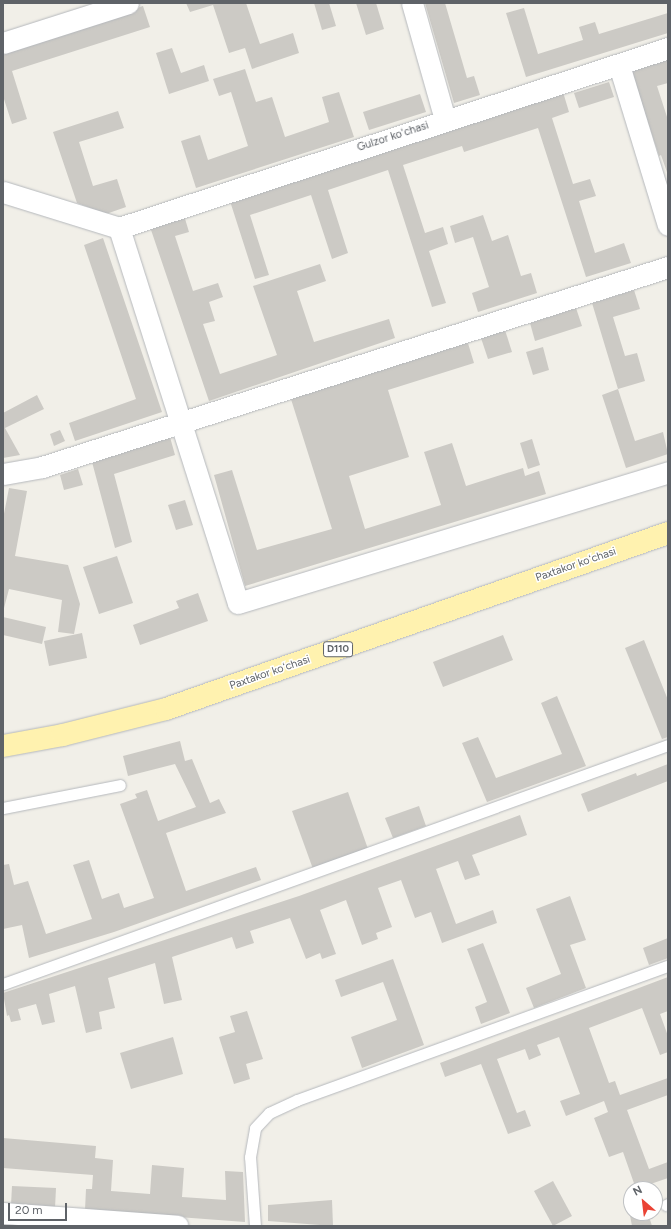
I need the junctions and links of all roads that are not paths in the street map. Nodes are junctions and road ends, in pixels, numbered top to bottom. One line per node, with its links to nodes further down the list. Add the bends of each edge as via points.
1 (128, 3): 3 (street)
2 (412, 3): 7 (street)
3 (79, 10): 4 (street)
4 (3, 43)
5 (668, 48): 6 (street, Gulzor koʻchasi)
6 (619, 65): 7 (street, Gulzor koʻchasi); 9 (street)
7 (445, 120): 10 (street, Gulzor koʻchasi)
8 (3, 192): 10 (street)
9 (668, 226)
10 (119, 228): 12 (street)
11 (668, 267): 12 (street)
12 (181, 421): 13 (street, via 238,603); 14 (street)
13 (668, 472)
14 (4, 479)
15 (668, 533): 17 (main road, Paxtakor koʻchasi / D110, via 166,709 63,735)
16 (668, 745): 21 (lane)
17 (3, 746)
18 (120, 785): 19 (lane)
19 (3, 808)
20 (668, 966): 24 (lane, via 297,1100 269,1113 255,1128 250,1157)
21 (3, 984)
22 (3, 1213): 23 (street)
23 (178, 1226)
24 (255, 1226)

